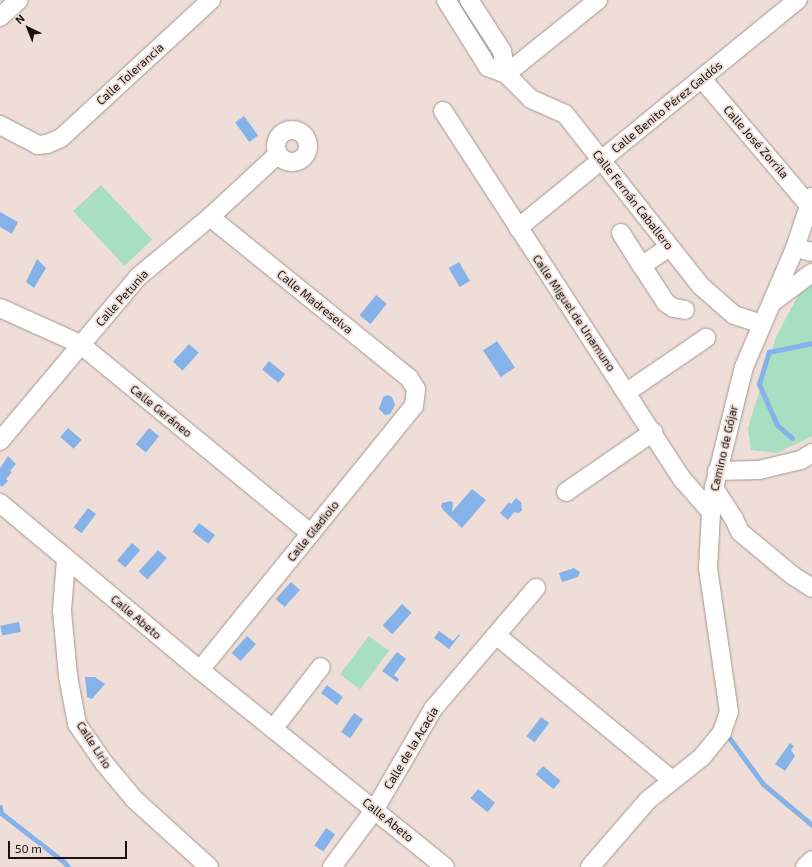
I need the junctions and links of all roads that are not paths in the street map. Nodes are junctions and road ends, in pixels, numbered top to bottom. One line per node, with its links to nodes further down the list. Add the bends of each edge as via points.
1 (19, 0): 7 (street)
2 (212, 0): 11 (street, Calle Tolerancia, via 61,138 38,145)
3 (447, 0): 8 (street, Calle Fernán Caballero, via 488,67)
4 (469, 0): 8 (street, via 502,51)
5 (598, 0): 8 (street)
6 (798, 0): 9 (street, Calle Benito Pérez Galdós)
7 (0, 17)
8 (506, 74): 13 (street, Calle Fernán Caballero, via 531,99 565,114)
9 (702, 79): 13 (street, Calle Benito Pérez Galdós); 14 (street, Calle José Zorrila)
10 (443, 111): 16 (street, Calle Miguel de Unamuno)
11 (0, 124)
12 (278, 154): 15 (street, Calle Petunia)
13 (601, 160): 16 (street, Calle Benito Pérez Galdós); 18 (street, Calle Fernán Caballero)
14 (811, 201): 19 (street, Camino de Gójar)
15 (210, 217): 27 (street, Calle Petunia, via 138,277); 28 (street, Calle Madreselva, via 409,378)
16 (518, 228): 29 (street, Calle Miguel de Unamuno)
17 (621, 233): 20 (street)
18 (669, 247): 20 (street); 25 (street, Calle Fernán Caballero, via 701,286 734,316)
19 (804, 250): 22 (street, Camino de Gójar)
20 (642, 266): 24 (street, via 666,303)
21 (812, 273): 22 (street)
22 (773, 302): 25 (street, Camino de Gójar)
23 (0, 308): 27 (street, Calle Geráneo)
24 (684, 310)
25 (761, 324): 33 (street, Camino de Gójar, via 744,367)
26 (706, 338): 29 (street)
27 (80, 344): 31 (street, Calle Petunia); 38 (street, Calle Geráneo)
28 (416, 389): 38 (street, Calle Gladiolo, via 414,406)
29 (627, 392): 30 (street, Calle Miguel de Unamuno)
30 (653, 432): 34 (street); 36 (street, Calle Miguel de Unamuno, via 683,480)
31 (0, 441)
32 (812, 453): 33 (street, via 801,460)
33 (716, 479): 36 (street, Camino de Gójar); 37 (street)
34 (566, 492)
35 (0, 503): 40 (street, Calle Abeto)
36 (711, 512): 39 (street, Camino de Gójar)
37 (740, 532): 39 (street); 42 (street, via 792,575)
38 (311, 534): 45 (street, Calle Gladiolo)
39 (709, 535): 47 (street, Camino de Gójar, via 708,568 729,712 722,732 702,757)
40 (66, 559): 45 (street, Calle Abeto); 50 (street, Calle Lirio, via 62,611 68,676 77,724 104,763 134,799)
41 (536, 588): 43 (street, Calle de la Acacia)
42 (812, 588)
43 (496, 635): 47 (street); 48 (street, Calle de la Acacia, via 433,708)
44 (321, 667): 46 (street)
45 (200, 670): 46 (street, Calle Abeto)
46 (274, 729): 48 (street, Calle Abeto)
47 (672, 780): 53 (street, via 648,800)
48 (374, 809): 51 (street, Calle de la Acacia); 52 (street, Calle Abeto)
49 (812, 860): 54 (street)
50 (209, 867)
51 (332, 867)
52 (445, 867)
53 (590, 867)
54 (805, 867)

